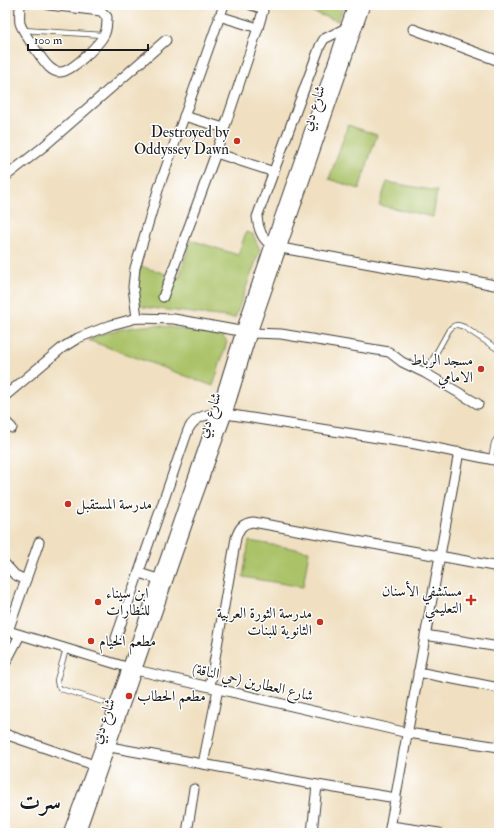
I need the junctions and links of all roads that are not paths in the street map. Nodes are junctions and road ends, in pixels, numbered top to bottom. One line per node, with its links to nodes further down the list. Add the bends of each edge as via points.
1 (20, 5): 11 (street)
2 (54, 5): 12 (street, via 101,11 107,17)
3 (223, 5): 7 (street)
4 (251, 5): 8 (street, via 263,11)
5 (354, 5): 9 (street, شارع دبي)
6 (364, 5): 20 (street, شارع دبي)
7 (219, 16): 8 (street); 15 (street)
8 (258, 28): 16 (street)
9 (346, 28): 18 (street, via 324,39 320,46); 20 (street, شارع دبي)
10 (413, 29): 14 (street)
11 (22, 30): 12 (lane); 12 (street, via 49,67 58,72 74,66)
12 (103, 35)
13 (166, 40): 19 (street)
14 (499, 61)
15 (184, 116): 16 (street); 23 (street, via 159,187 135,268 133,287)
16 (224, 128): 17 (street)
17 (216, 153): 18 (street); 22 (street)
18 (274, 172): 20 (street, via 257,217 262,234)
19 (5, 177)
20 (276, 246): 21 (street); 24 (street, شارع دبي)
21 (499, 286)
22 (163, 297)
23 (136, 318): 24 (street, via 174,319); 27 (street, via 110,324 78,338 62,348)
24 (246, 332): 26 (street, via 281,334 390,352 402,362); 29 (street, شارع دبي)
25 (499, 350): 26 (lane, via 457,324 449,330)
26 (425, 373): 28 (street)
27 (5, 396)
28 (478, 404)
29 (222, 413): 33 (street); 39 (street, via 201,417 192,422); 40 (street, شارع دبي); 49 (street, شارع دبي, via 187,522)
30 (5, 421): 31 (street)
31 (12, 428)
32 (499, 436): 34 (lane, via 494,443)
33 (459, 452): 34 (street); 36 (street)
34 (495, 460)
35 (39, 542): 41 (street)
36 (439, 555): 38 (street); 44 (street); 51 (street, via 247,522 239,529 236,538)
37 (5, 564): 41 (street, via 15,575)
38 (499, 567)
39 (139, 572): 40 (street); 45 (street)
40 (158, 579): 49 (street, شارع دبي)
41 (26, 580): 42 (street)
42 (6, 630): 43 (street, شارع العطارين (حي الناقة))
43 (20, 634): 47 (street, شارع العطارين (حي الناقة)); 48 (street)
44 (425, 635): 46 (street); 50 (street)
45 (116, 638)
46 (499, 647)
47 (66, 650): 49 (street, شارع العطارين (حي الناقة)); 53 (lane, via 56,682 58,686)
48 (5, 664)
49 (132, 669): 51 (street, شارع العطارين (حي الناقة)); 56 (street, شارع دبي); 59 (street, شارع دبي)
50 (418, 672): 52 (street); 54 (street)
51 (214, 688): 54 (street, شارع العطارين (حي الناقة)); 58 (street)
52 (499, 688)
53 (103, 702)
54 (408, 733): 57 (street, شارع العطارين (حي الناقة)); 62 (street)
55 (5, 734): 59 (street)
56 (110, 747): 58 (street); 65 (street, شارع دبي)
57 (499, 747)
58 (202, 764): 60 (street)
59 (94, 765): 64 (street, شارع دبي)
60 (317, 785): 62 (street); 67 (street)
61 (194, 789): 66 (street)
62 (396, 798): 63 (street)
63 (390, 829): 68 (street)
64 (69, 833)
65 (80, 833)
66 (187, 833)
67 (312, 833)
68 (439, 833)

